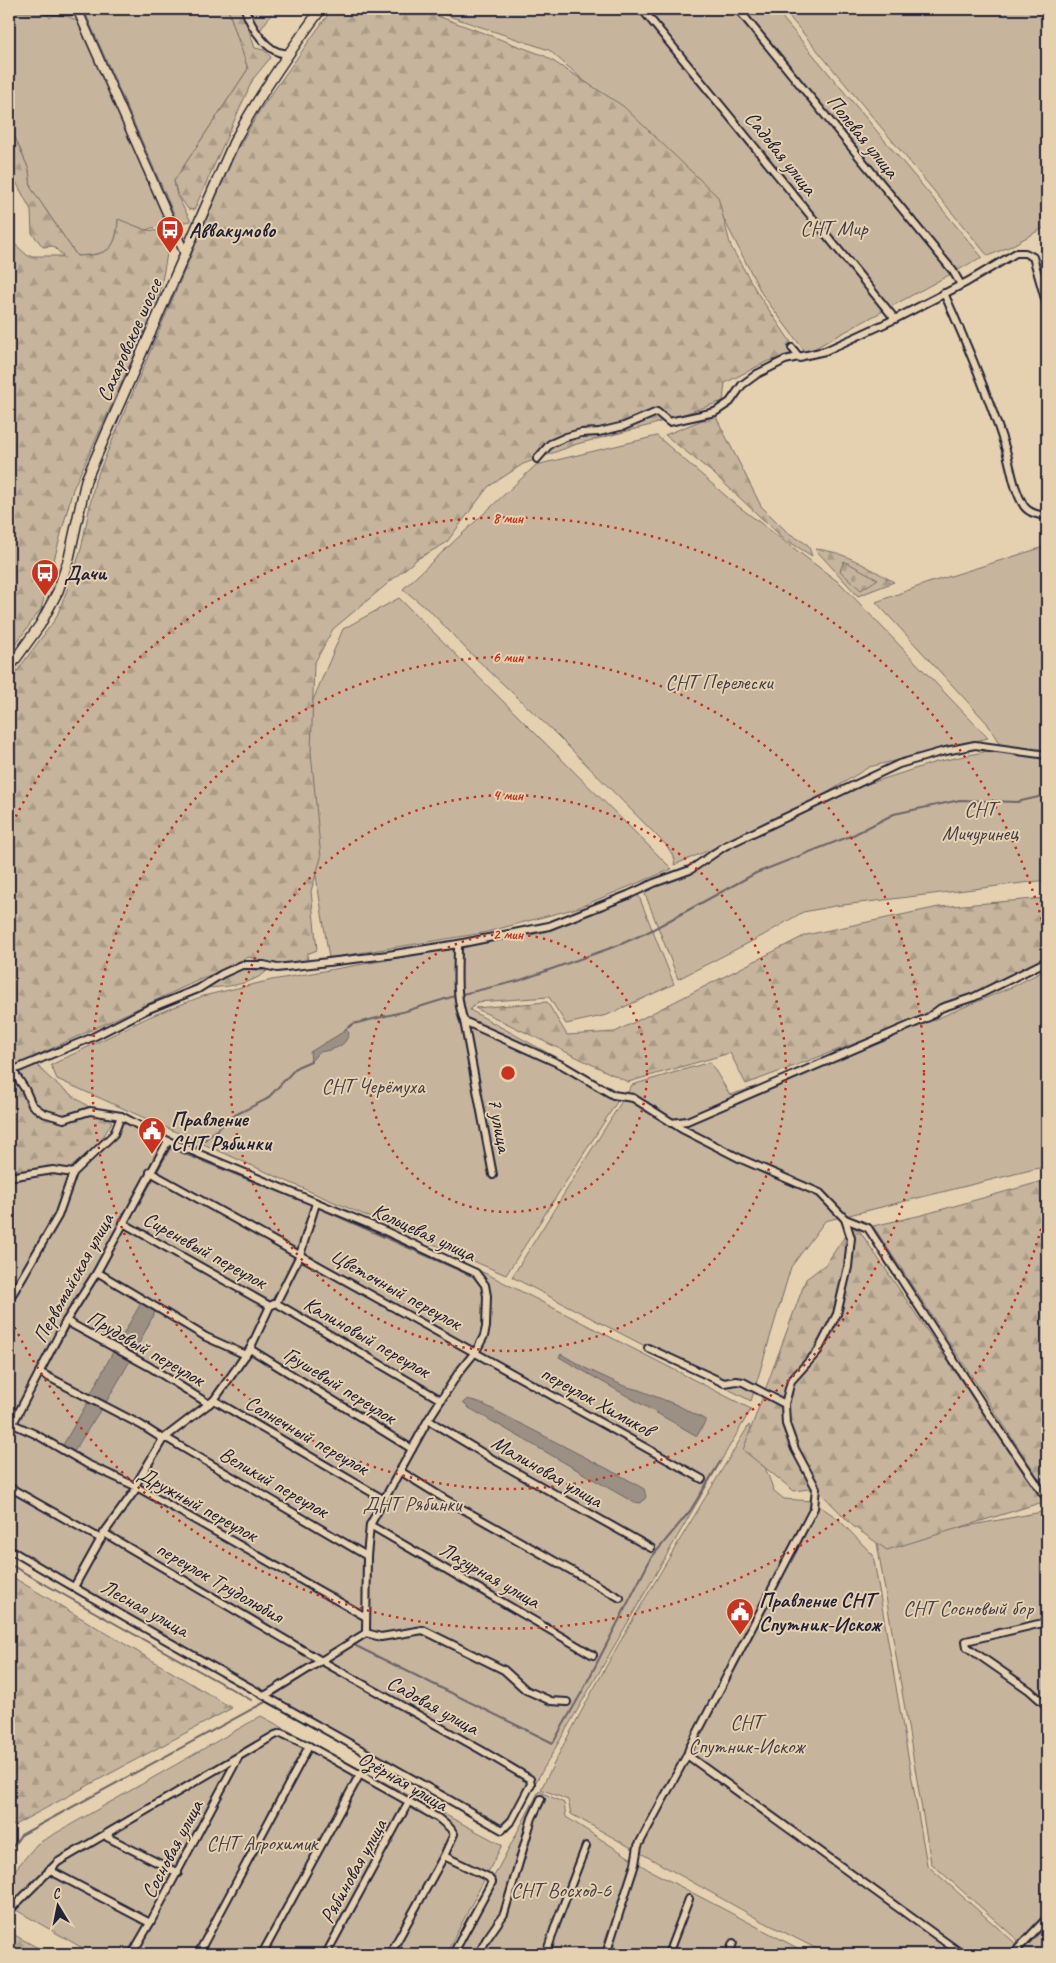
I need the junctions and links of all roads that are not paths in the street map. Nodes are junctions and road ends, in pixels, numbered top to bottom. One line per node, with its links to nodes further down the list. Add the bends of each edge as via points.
1 (45, 9): 6 (street)
2 (244, 9): 7 (street, via 258,35 277,52)
3 (320, 9): 7 (main road, Сахаровское шоссе)
4 (642, 9): 12 (street, Садовая улица)
5 (738, 9): 9 (street, Полевая улица)
6 (78, 10): 8 (street)
7 (288, 53): 8 (main road, Сахаровское шоссе, via 234,142)
8 (185, 254): 17 (main road, Сахаровское шоссе, via 86,480 69,558 55,598 40,626)
9 (961, 285): 10 (street); 11 (street, via 1016,253 1025,253 1033,258)
10 (944, 293): 12 (street); 16 (street, via 975,364 1004,445 1016,492 1025,508 1040,516)
11 (1047, 306)
12 (895, 319): 14 (street, via 825,351)
13 (792, 348): 14 (street)
14 (800, 358): 15 (street, via 785,360 757,374 742,385 730,402 715,412 669,422 657,412 624,426 566,437 550,444)
15 (537, 459)
16 (1047, 515)
17 (9, 668)
18 (1047, 755): 19 (street, via 975,745 899,764 725,846 690,870 549,926)
19 (458, 944): 21 (street, 7 улица, via 458,995); 22 (street, via 277,968 242,965 198,989)
20 (1047, 961): 24 (street, via 974,997 941,1008 928,1017 732,1102 687,1121)
21 (464, 1021): 24 (street, via 562,1065 613,1095 633,1098); 28 (street, 7 улица)
22 (11, 1072): 23 (street, Кольцевая улица, via 25,1089 32,1105 42,1113 64,1119 90,1111)
23 (121, 1116): 25 (street, Кольцевая улица); 27 (street, via 114,1134)
24 (670, 1123): 31 (street, via 741,1159 820,1193)
25 (168, 1141): 26 (street, Первомайская улица); 30 (street, Кольцевая улица)
26 (150, 1172): 32 (street, Первомайская улица); 33 (street, Цветочный переулок)
27 (73, 1173): 29 (street, via 53,1170); 35 (street, via 58,1216)
28 (493, 1175)
29 (9, 1178)
30 (316, 1203): 33 (street); 39 (street, Кольцевая улица, via 385,1231 482,1278 487,1296 486,1327)
31 (845, 1219): 44 (street, via 851,1238 837,1314 818,1351 791,1381); 55 (street, via 868,1228)
32 (123, 1223): 34 (street, Первомайская улица); 36 (street, Сиреневый переулок)
33 (300, 1255): 36 (street); 39 (street, Цветочный переулок)
34 (96, 1272): 37 (street, Первомайская улица); 40 (street, Грушевый переулок, via 206,1337)
35 (9, 1300)
36 (273, 1304): 40 (street); 42 (street, Калиновый переулок)
37 (66, 1321): 41 (street, Первомайская улица); 43 (street, Прудовый переулок)
38 (648, 1348): 44 (street, via 724,1383 743,1382)
39 (476, 1351): 42 (street, Кольцевая улица); 51 (street, переулок Химиков)
40 (248, 1352): 43 (street); 49 (street, Грушевый переулок)
41 (39, 1372): 46 (street, Первомайская улица); 48 (street, Великий переулок)
42 (441, 1400): 45 (street, Кольцевая улица)
43 (212, 1402): 48 (street); 54 (street, Солнечный переулок)
44 (785, 1404): 72 (street, via 786,1424 795,1449 816,1488 814,1508)
45 (428, 1420): 49 (street, Кольцевая улица); 58 (street, Малиновая улица)
46 (13, 1424): 47 (street, Первомайская улица); 52 (street, Дружный переулок)
47 (9, 1431)
48 (163, 1439): 52 (street); 60 (street, Великий переулок, via 168,1438)
49 (412, 1449): 50 (street, Кольцевая улица)
50 (400, 1471): 54 (street, Кольцевая улица); 62 (street)
51 (702, 1478)
52 (135, 1486): 57 (street); 63 (street, Дружный переулок)
53 (9, 1487): 57 (street, переулок Трудолюбия)
54 (384, 1499): 56 (street, Кольцевая улица)
55 (1047, 1500)
56 (370, 1525): 60 (street, Кольцевая улица); 66 (street, Лазурная улица)
57 (102, 1536): 61 (street); 67 (street, переулок Трудолюбия)
58 (651, 1548)
59 (9, 1549): 61 (street, Лесная улица)
60 (367, 1556): 63 (street, Кольцевая улица)
61 (74, 1588): 68 (street, Лесная улица)
62 (620, 1598)
63 (366, 1617): 65 (street, Кольцевая улица)
64 (1047, 1622): 70 (street, via 966,1641 967,1647)
65 (366, 1633): 67 (street); 69 (street, via 382,1636 423,1630 504,1670 526,1690 551,1701)
66 (593, 1655)
67 (320, 1660): 68 (street); 75 (street, Садовая улица)
68 (266, 1695): 75 (street, Лесная улица, via 502,1830 512,1820 531,1784)
69 (567, 1702)
70 (1047, 1706)
71 (309, 1746): 73 (street, Озёрная улица, via 280,1733); 74 (street, Озёрная улица); 89 (street)
72 (687, 1755): 96 (street, via 638,1846 636,1864); 99 (street)
73 (238, 1757): 78 (street); 82 (street, Сосновая улица)
74 (360, 1774): 77 (street, Озёрная улица); 90 (street)
75 (530, 1780)
76 (541, 1799): 94 (street, via 532,1818 504,1914)
77 (408, 1802): 80 (street, Озёрная улица, via 438,1818 454,1834); 91 (street, Рябиновая улица)
78 (108, 1834): 81 (street); 82 (street)
79 (586, 1846): 95 (street)
80 (444, 1856): 92 (street, Озёрная улица); 93 (street, via 492,1882)
81 (49, 1870): 84 (street); 86 (street)
82 (178, 1873): 86 (street, Сосновая улица)
83 (689, 1899): 97 (street)
84 (9, 1911)
85 (1047, 1918): 100 (street)
86 (150, 1923): 88 (street, Сосновая улица)
87 (733, 1943): 98 (street)
88 (132, 1954)
89 (198, 1954)
90 (262, 1954)
91 (326, 1954)
92 (390, 1954)
93 (453, 1954)
94 (479, 1954)
95 (546, 1954)
96 (606, 1954)
97 (668, 1954)
98 (729, 1954)
99 (962, 1954)
100 (1012, 1954)

